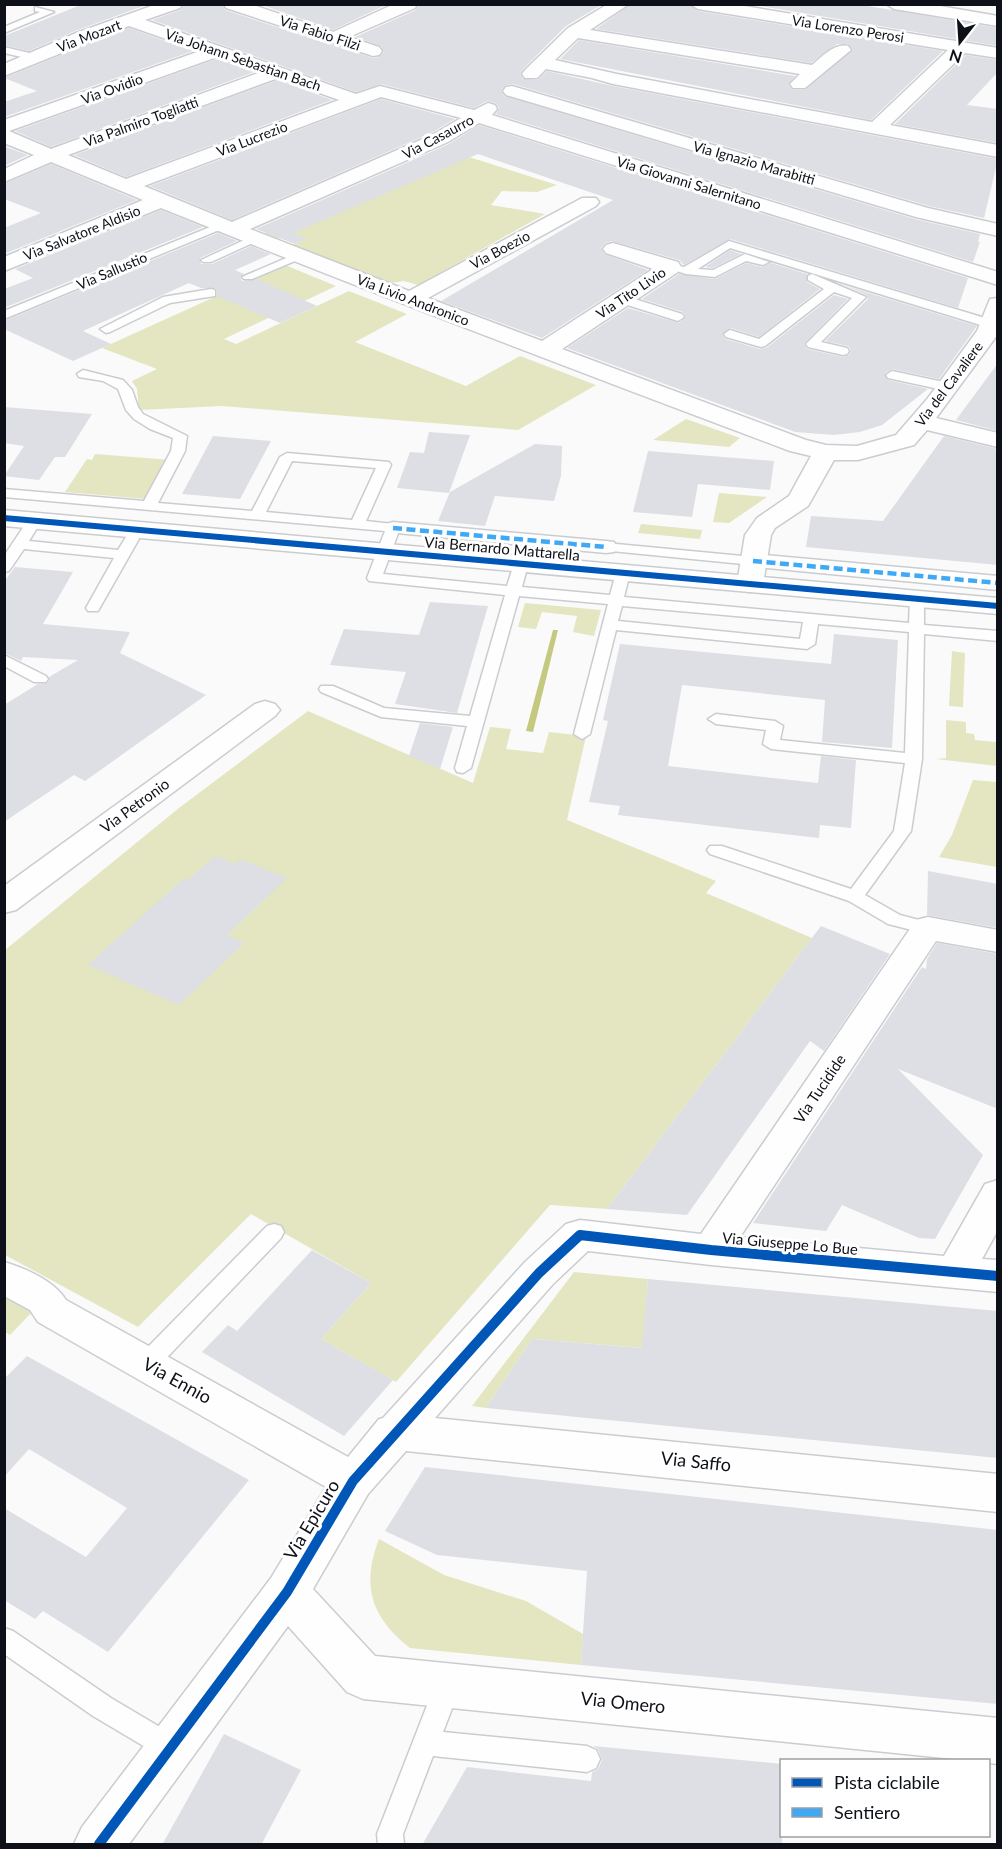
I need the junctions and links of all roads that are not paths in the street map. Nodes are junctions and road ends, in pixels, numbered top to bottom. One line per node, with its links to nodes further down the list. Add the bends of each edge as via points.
1 (174, 4): 8 (street, Via Mozart)
2 (232, 4): 12 (street, Via Fabio Filzi)
3 (409, 4): 12 (street)
4 (621, 4): 11 (street, Via Casaurro)
5 (699, 4): 13 (street, Via Lorenzo Perosi)
6 (894, 4): 9 (street)
7 (38, 9): 10 (lane, via 49,12)
8 (129, 20): 16 (street, Via Johann Sebastian Bach); 19 (street, Via Mozart)
9 (998, 21)
10 (4, 30)
11 (574, 32): 20 (street, Via Casaurro); 22 (street)
12 (333, 38): 17 (street, Via Fabio Filzi)
13 (961, 47): 18 (street, Via Lorenzo Perosi); 30 (street)
14 (4, 50): 19 (lane)
15 (842, 50): 22 (street)
16 (219, 51): 23 (street, Via Johann Sebastian Bach); 29 (street, Via Ovidio)
17 (373, 51)
18 (998, 53)
19 (35, 57): 21 (street, Via Mozart)
20 (543, 63): 25 (street, Via Casaurro); 27 (street)
21 (4, 71)
22 (814, 71): 27 (street)
23 (279, 72): 26 (street, Via Johann Sebastian Bach); 33 (street, Via Palmiro Togliatti)
24 (380, 91): 26 (street, Via Lucrezio); 28 (street, Via Giovanni Salernitano)
25 (512, 92): 28 (street, Via Casaurro); 39 (street, Via Ignazio Marabitti, via 923,213)
26 (356, 100): 35 (street, Via Lucrezio)
27 (770, 109): 30 (street)
28 (477, 116): 38 (street, Via Casaurro, via 441,138); 47 (street, Via Giovanni Salernitano)
29 (4, 126)
30 (875, 129): 32 (street)
31 (4, 136): 33 (street, Via Livio Andronico)
32 (998, 151)
33 (51, 155): 34 (street, Via Palmiro Togliatti); 35 (street, Via Livio Andronico)
34 (4, 176)
35 (124, 187): 36 (street, Via Livio Andronico)
36 (159, 201): 38 (street, Via Livio Andronico); 44 (street, Via Salvatore Aldisio)
37 (589, 202): 50 (street, Via Boezio)
38 (225, 228): 40 (street, Via Livio Andronico); 53 (lane, Via Sallustio)
39 (998, 230)
40 (254, 239): 42 (street, Via Livio Andronico); 43 (lane)
41 (614, 249): 45 (street, Via Tito Livio)
42 (298, 256): 46 (lane); 50 (street, Via Livio Andronico)
43 (207, 260)
44 (4, 265)
45 (678, 269): 48 (lane, via 715,274 745,257); 51 (street, Via Tito Livio); 52 (lane, via 729,244)
46 (248, 277)
47 (998, 279)
48 (832, 288): 56 (lane, via 761,343); 58 (lane, via 860,297 812,344)
49 (211, 293): 55 (lane, via 167,300)
50 (410, 299): 57 (street, Via Livio Andronico)
51 (622, 299): 54 (lane); 57 (street, Via Tito Livio)
52 (995, 314): 61 (street, Via del Cavaliere, via 988,332)
53 (4, 316)
54 (678, 317)
55 (106, 329)
56 (730, 334)
57 (543, 351): 64 (street, Via Livio Andronico, via 799,446)
58 (843, 351)
59 (896, 369): 61 (lane)
60 (83, 374): 66 (lane, via 123,386 133,411 142,420 180,436 178,451)
61 (952, 382): 62 (street, Via del Cavaliere)
62 (921, 421): 63 (street); 64 (street, Via del Cavaliere, via 905,440 858,453)
63 (998, 440)
64 (826, 452): 79 (street, via 799,501 765,523 758,535)
65 (4, 494): 66 (lane)
66 (149, 506): 67 (lane)
67 (257, 516): 70 (lane); 70 (lane, via 287,457 384,465)
68 (4, 518): 69 (street, Via Bernardo Mattarella)
69 (36, 520): 71 (street, Via Bernardo Mattarella); 73 (lane)
70 (357, 525): 72 (lane)
71 (137, 530): 72 (street, Via Bernardo Mattarella); 75 (lane)
72 (389, 540): 74 (street); 76 (street, Via Bernardo Mattarella); 81 (lane, via 374,578)
73 (20, 544): 75 (lane); 77 (lane)
74 (606, 547): 79 (lane)
75 (123, 555): 85 (lane)
76 (521, 564): 78 (street, Via Bernardo Mattarella); 81 (lane)
77 (4, 568)
78 (622, 573): 79 (street, Via Bernardo Mattarella); 83 (lane)
79 (752, 573): 80 (street); 82 (street, Via Bernardo Mattarella)
80 (998, 583)
81 (514, 591): 83 (lane); 95 (lane)
82 (917, 599): 84 (street, Via Bernardo Mattarella); 88 (lane)
83 (615, 601): 86 (lane); 87 (lane)
84 (998, 606)
85 (93, 608)
86 (811, 619): 87 (lane, via 807,644); 88 (lane)
87 (609, 625): 96 (lane)
88 (915, 628): 89 (lane); 97 (lane)
89 (998, 636)
90 (4, 660): 91 (lane)
91 (40, 679)
92 (327, 689): 95 (lane, via 381,712)
93 (265, 710): 101 (street, Via Petronio)
94 (716, 719): 97 (lane, via 775,726 771,744)
95 (477, 722): 98 (lane)
96 (582, 734)
97 (914, 759): 100 (lane, via 902,831)
98 (463, 768)
99 (716, 850): 100 (lane)
100 (855, 897): 102 (lane, via 894,920)
101 (4, 902)
102 (928, 928): 103 (street); 107 (street, Via Tucidide)
103 (998, 941)
104 (998, 1194): 108 (street)
105 (274, 1232): 111 (lane)
106 (580, 1235): 107 (street, Via Giuseppe Lo Bue); 112 (street, Via Epicuro, via 539,1273)
107 (711, 1250): 108 (street, Via Giuseppe Lo Bue)
108 (955, 1272): 109 (street, Via Giuseppe Lo Bue)
109 (998, 1276)
110 (4, 1277): 111 (street, Via Ennio, via 44,1299 52,1311)
111 (147, 1363): 113 (street, Via Ennio)
112 (394, 1432): 113 (street, Via Epicuro); 114 (street, Via Saffo)
113 (353, 1480): 115 (street, Via Epicuro)
114 (998, 1493)
115 (287, 1592): 117 (street, Via Omero, via 363,1677); 120 (street, Via Epicuro)
116 (4, 1639): 120 (lane, via 102,1707)
117 (448, 1685): 118 (street, Via Omero); 119 (lane)
118 (998, 1741)
119 (426, 1743): 121 (lane); 123 (lane, via 390,1834)
120 (171, 1748): 122 (street, Via Epicuro)
121 (588, 1759)
122 (99, 1845)
123 (391, 1845)

